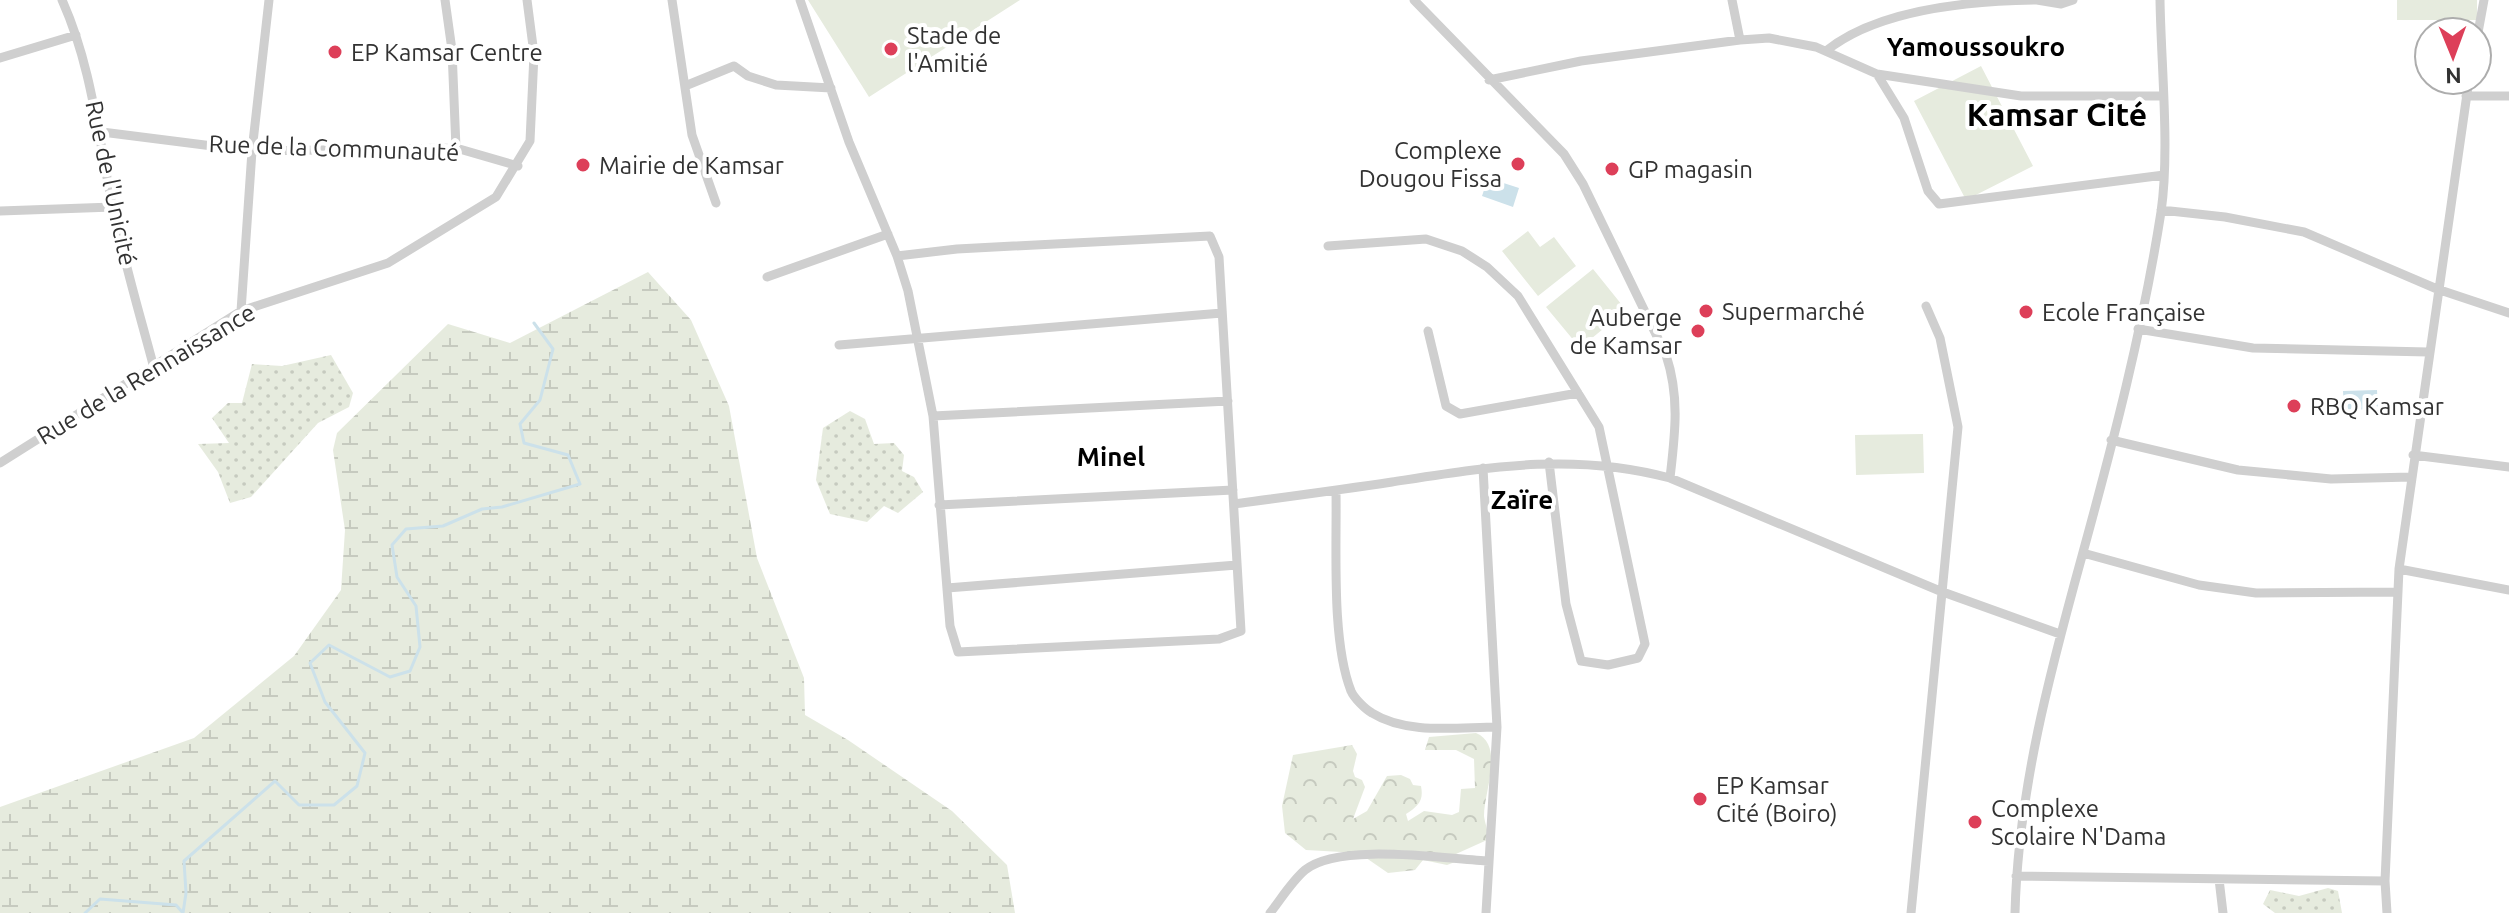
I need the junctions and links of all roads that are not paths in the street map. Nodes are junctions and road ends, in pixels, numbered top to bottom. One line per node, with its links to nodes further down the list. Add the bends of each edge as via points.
1 (62, 0): 12 (street, Rue de l'Unicité)
2 (269, 0): 24 (street)
3 (445, 0): 23 (street)
4 (527, 0): 25 (street, Rue de la Rennaissance, via 534,54 530,141)
5 (672, 0): 18 (street)
6 (800, 0): 19 (street)
7 (1414, 0): 17 (street)
8 (1732, 0): 13 (street)
9 (2036, 0): 10 (street); 14 (street, via 1928,10 1847,34)
10 (2073, 0)
11 (2160, 0): 20 (street)
12 (76, 35): 15 (street); 22 (street, Rue de l'Unicité)
13 (1740, 40): 14 (street, via 1769,38); 17 (street, via 1581,61)
14 (1826, 51): 16 (street)
15 (0, 58)
16 (1877, 74): 20 (street, via 2021,96); 26 (street, via 1904,118 1928,191 1939,204)
17 (1489, 80): 57 (street, via 1570,164 1666,355 1678,409)
18 (685, 86): 19 (street, via 734,66 776,85); 27 (street, via 692,135)
19 (831, 88): 31 (street)
20 (2161, 96): 26 (street)
21 (2466, 96): 35 (street)
22 (102, 132): 24 (street, Rue de la Communauté); 28 (street, Rue de l'Unicité)
23 (456, 148): 24 (street, Rue de la Communauté); 25 (street, Rue de la Communauté)
24 (252, 151): 37 (street)
25 (518, 166): 37 (street, Rue de la Rennaissance, via 496,197 421,246 388,263)
26 (2164, 175): 29 (street)
27 (716, 203)
28 (113, 207): 30 (street); 45 (street, Rue de l'Unicité)
29 (2161, 210): 35 (street, via 2304,232); 40 (street)
30 (0, 211)
31 (888, 234): 33 (street); 34 (street)
32 (1328, 246): 46 (street, via 1426,239 1462,251 1518,296)
33 (897, 256): 38 (street, via 1210,236 1219,257); 42 (street)
34 (767, 277)
35 (2437, 289): 39 (street); 44 (street)
36 (1926, 306): 67 (street, via 1940,338 1958,427)
37 (241, 311): 45 (street, Rue de la Rennaissance)
38 (1222, 313): 42 (street); 47 (street)
39 (2509, 313)
40 (2138, 329): 44 (street, via 2253,348); 49 (street)
41 (1428, 331): 46 (street, via 1446,406 1460,414)
42 (917, 338): 43 (street); 48 (street)
43 (839, 345)
44 (2428, 352): 50 (street)
45 (154, 368): 52 (street, Rue de la Rennaissance)
46 (1578, 393): 53 (street, via 1599,427)
47 (1228, 401): 48 (street); 58 (street)
48 (933, 416): 61 (street)
49 (2111, 440): 56 (street, via 2238,470 2331,479); 62 (street)
50 (2413, 455): 54 (street); 56 (street)
51 (1549, 462): 53 (street); 53 (street, via 1566,604 1581,661 1608,665 1638,658 1645,644); 55 (street)
52 (0, 463)
53 (1608, 464): 57 (street)
54 (2509, 467)
55 (1483, 468): 59 (street); 70 (street)
56 (2411, 477): 64 (street)
57 (1670, 478): 67 (street)
58 (1233, 490): 60 (street); 61 (street)
59 (1336, 491): 60 (street); 70 (street, via 1343,658 1352,695 1372,713 1395,722 1428,728)
60 (1234, 504): 63 (street)
61 (939, 505): 65 (street)
62 (2083, 553): 68 (street, via 2199,585 2256,593); 69 (street)
63 (1237, 565): 65 (street); 65 (street, via 1241,631 1219,639 958,652)
64 (2399, 569): 66 (street); 68 (street)
65 (947, 588)
66 (2509, 590)
67 (1940, 591): 69 (street); 77 (street)
68 (2398, 592): 74 (street)
69 (2060, 634): 72 (street, via 2030,768)
70 (1497, 727): 71 (street)
71 (1489, 861): 75 (street, via 1330,857 1306,869); 76 (street)
72 (2016, 876): 73 (street); 78 (street)
73 (2219, 879): 74 (street); 79 (street)
74 (2385, 881): 80 (street)
75 (1270, 913)
76 (1486, 913)
77 (1911, 913)
78 (2015, 913)
79 (2223, 913)
80 (2387, 913)

